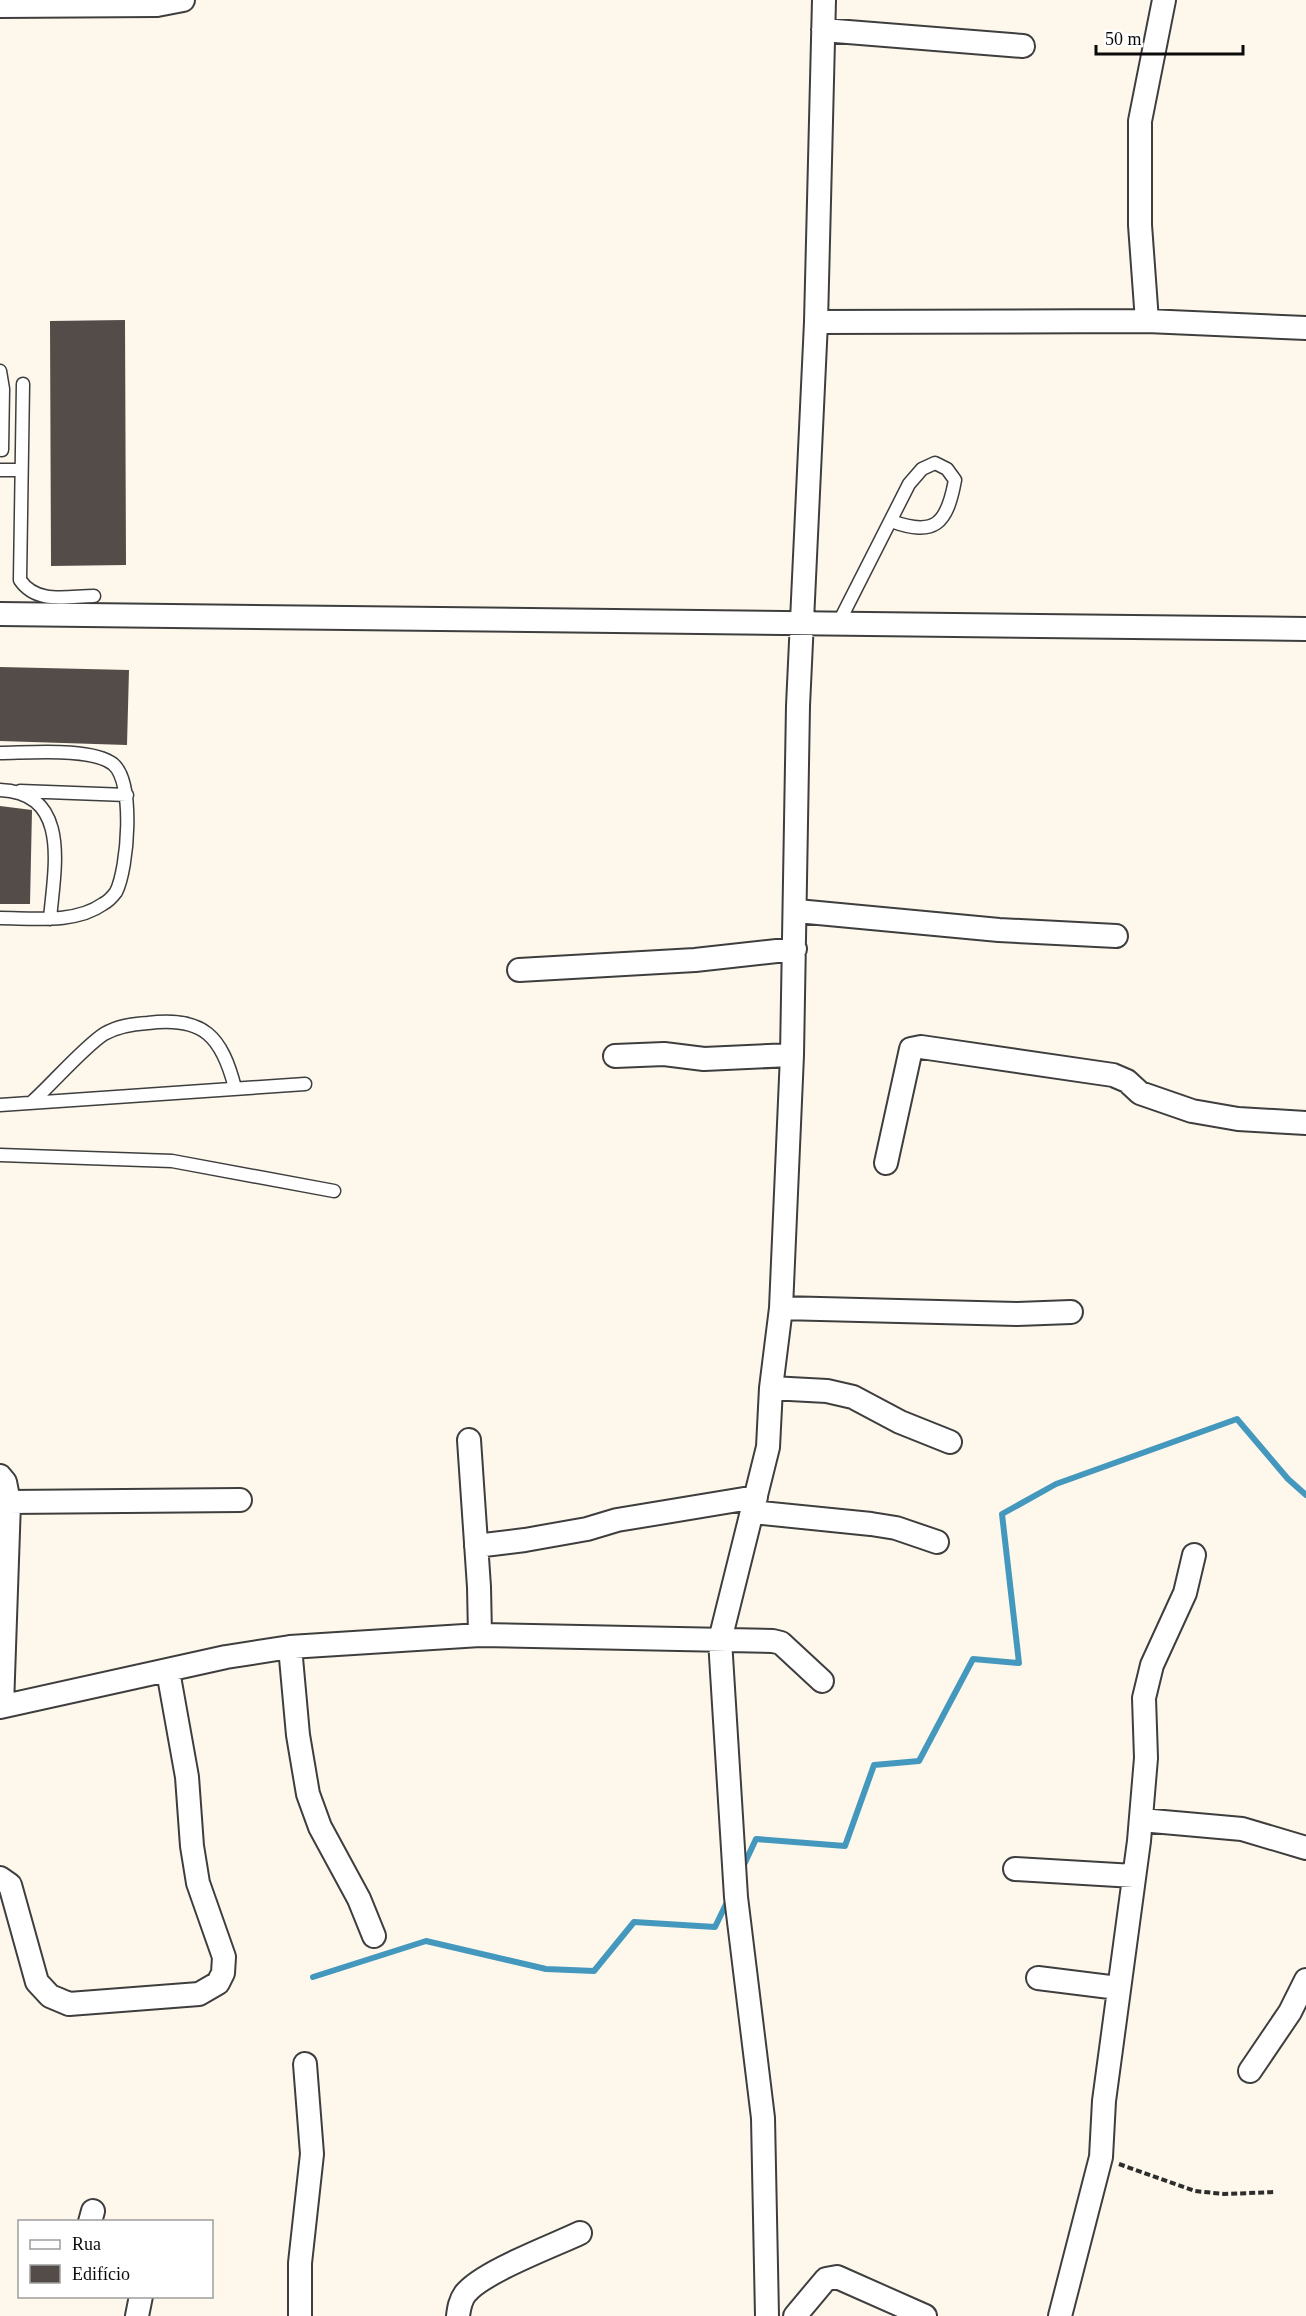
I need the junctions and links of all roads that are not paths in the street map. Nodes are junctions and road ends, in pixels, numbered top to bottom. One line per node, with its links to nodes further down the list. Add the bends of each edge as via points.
1 (183, 0): 4 (street, via 157,4)
2 (824, 0): 5 (street)
3 (1164, 0): 7 (street, via 1140,121 1140,225)
4 (0, 6)
5 (823, 30): 6 (street); 8 (street)
6 (1023, 46)
7 (1147, 321): 8 (street); 9 (street)
8 (816, 322): 19 (street)
9 (1306, 328)
10 (0, 371): 12 (lane)
11 (23, 384): 13 (lane)
12 (1, 450): 13 (lane)
13 (22, 450): 15 (lane)
14 (0, 470): 15 (lane)
15 (21, 470): 17 (lane, via 20,580 36,596)
16 (891, 521): 16 (lane, via 897,504 922,469 935,463 947,469 955,480 944,516 934,527 922,530); 20 (lane)
17 (94, 596)
18 (0, 614): 19 (street)
19 (802, 623): 20 (street); 26 (street)
20 (838, 624): 21 (street)
21 (1306, 629)
22 (0, 753): 25 (lane, via 73,754 102,759 122,776)
23 (0, 790): 24 (lane)
24 (19, 791): 25 (lane); 28 (lane, via 36,801 48,818 56,846)
25 (127, 795): 28 (lane, via 124,862 116,892 90,911)
26 (797, 911): 29 (street, via 999,930); 30 (street)
27 (0, 918): 28 (lane)
28 (50, 919)
29 (1116, 936)
30 (795, 949): 31 (street, via 695,960); 32 (street)
31 (519, 970)
32 (792, 1055): 33 (street, via 704,1059 664,1054); 42 (street)
33 (615, 1056)
34 (305, 1084): 35 (lane)
35 (235, 1088): 36 (lane); 36 (lane, via 228,1058 212,1036 192,1024 174,1020 122,1026 103,1035)
36 (33, 1101): 37 (lane)
37 (0, 1105)
38 (1306, 1124): 40 (street, via 1192,1111 1140,1093 1113,1075 921,1047 911,1049)
39 (0, 1155): 41 (lane, via 172,1161)
40 (886, 1163)
41 (334, 1191)
42 (781, 1308): 43 (street); 44 (street)
43 (1071, 1312)
44 (771, 1388): 46 (street, via 827,1391 853,1397); 50 (street, via 768,1447)
45 (469, 1440): 52 (street)
46 (950, 1442)
47 (0, 1476): 49 (street)
48 (240, 1500): 49 (street)
49 (9, 1502): 59 (street)
50 (754, 1505): 51 (street, via 896,1528); 52 (street, via 617,1520 587,1529); 55 (street)
51 (937, 1542)
52 (476, 1546): 54 (street)
53 (1194, 1555): 60 (street, via 1185,1593 1152,1665 1144,1698 1146,1758)
54 (480, 1635): 55 (street); 56 (street)
55 (720, 1640): 58 (street, via 781,1643); 76 (street, via 736,1897 763,2118)
56 (290, 1647): 57 (street); 65 (street, via 308,1794 320,1827)
57 (168, 1671): 59 (street); 64 (street, via 187,1778 198,1883 224,1958 224,1973 218,1983 199,1994 69,2004 50,1996 37,1982 10,1885)
58 (822, 1681)
59 (1, 1707)
60 (1141, 1820): 61 (street, via 1242,1829); 63 (street)
61 (1306, 1848)
62 (1015, 1869): 63 (street)
63 (1134, 1876): 68 (street)
64 (0, 1878)
65 (374, 1936)
66 (1038, 1978): 68 (street)
67 (1306, 1980): 70 (street, via 1290,2012)
68 (1119, 1988): 79 (street, via 1101,2157)
69 (305, 2064): 74 (street, via 312,2154 300,2263)
70 (1250, 2071)
71 (580, 2233): 75 (street, via 482,2281 466,2293)
72 (141, 2298): 73 (street)
73 (137, 2316)
74 (300, 2316)
75 (458, 2316)
76 (767, 2316)
77 (795, 2316): 78 (street, via 826,2279 837,2277)
78 (925, 2316)
79 (1060, 2316)

